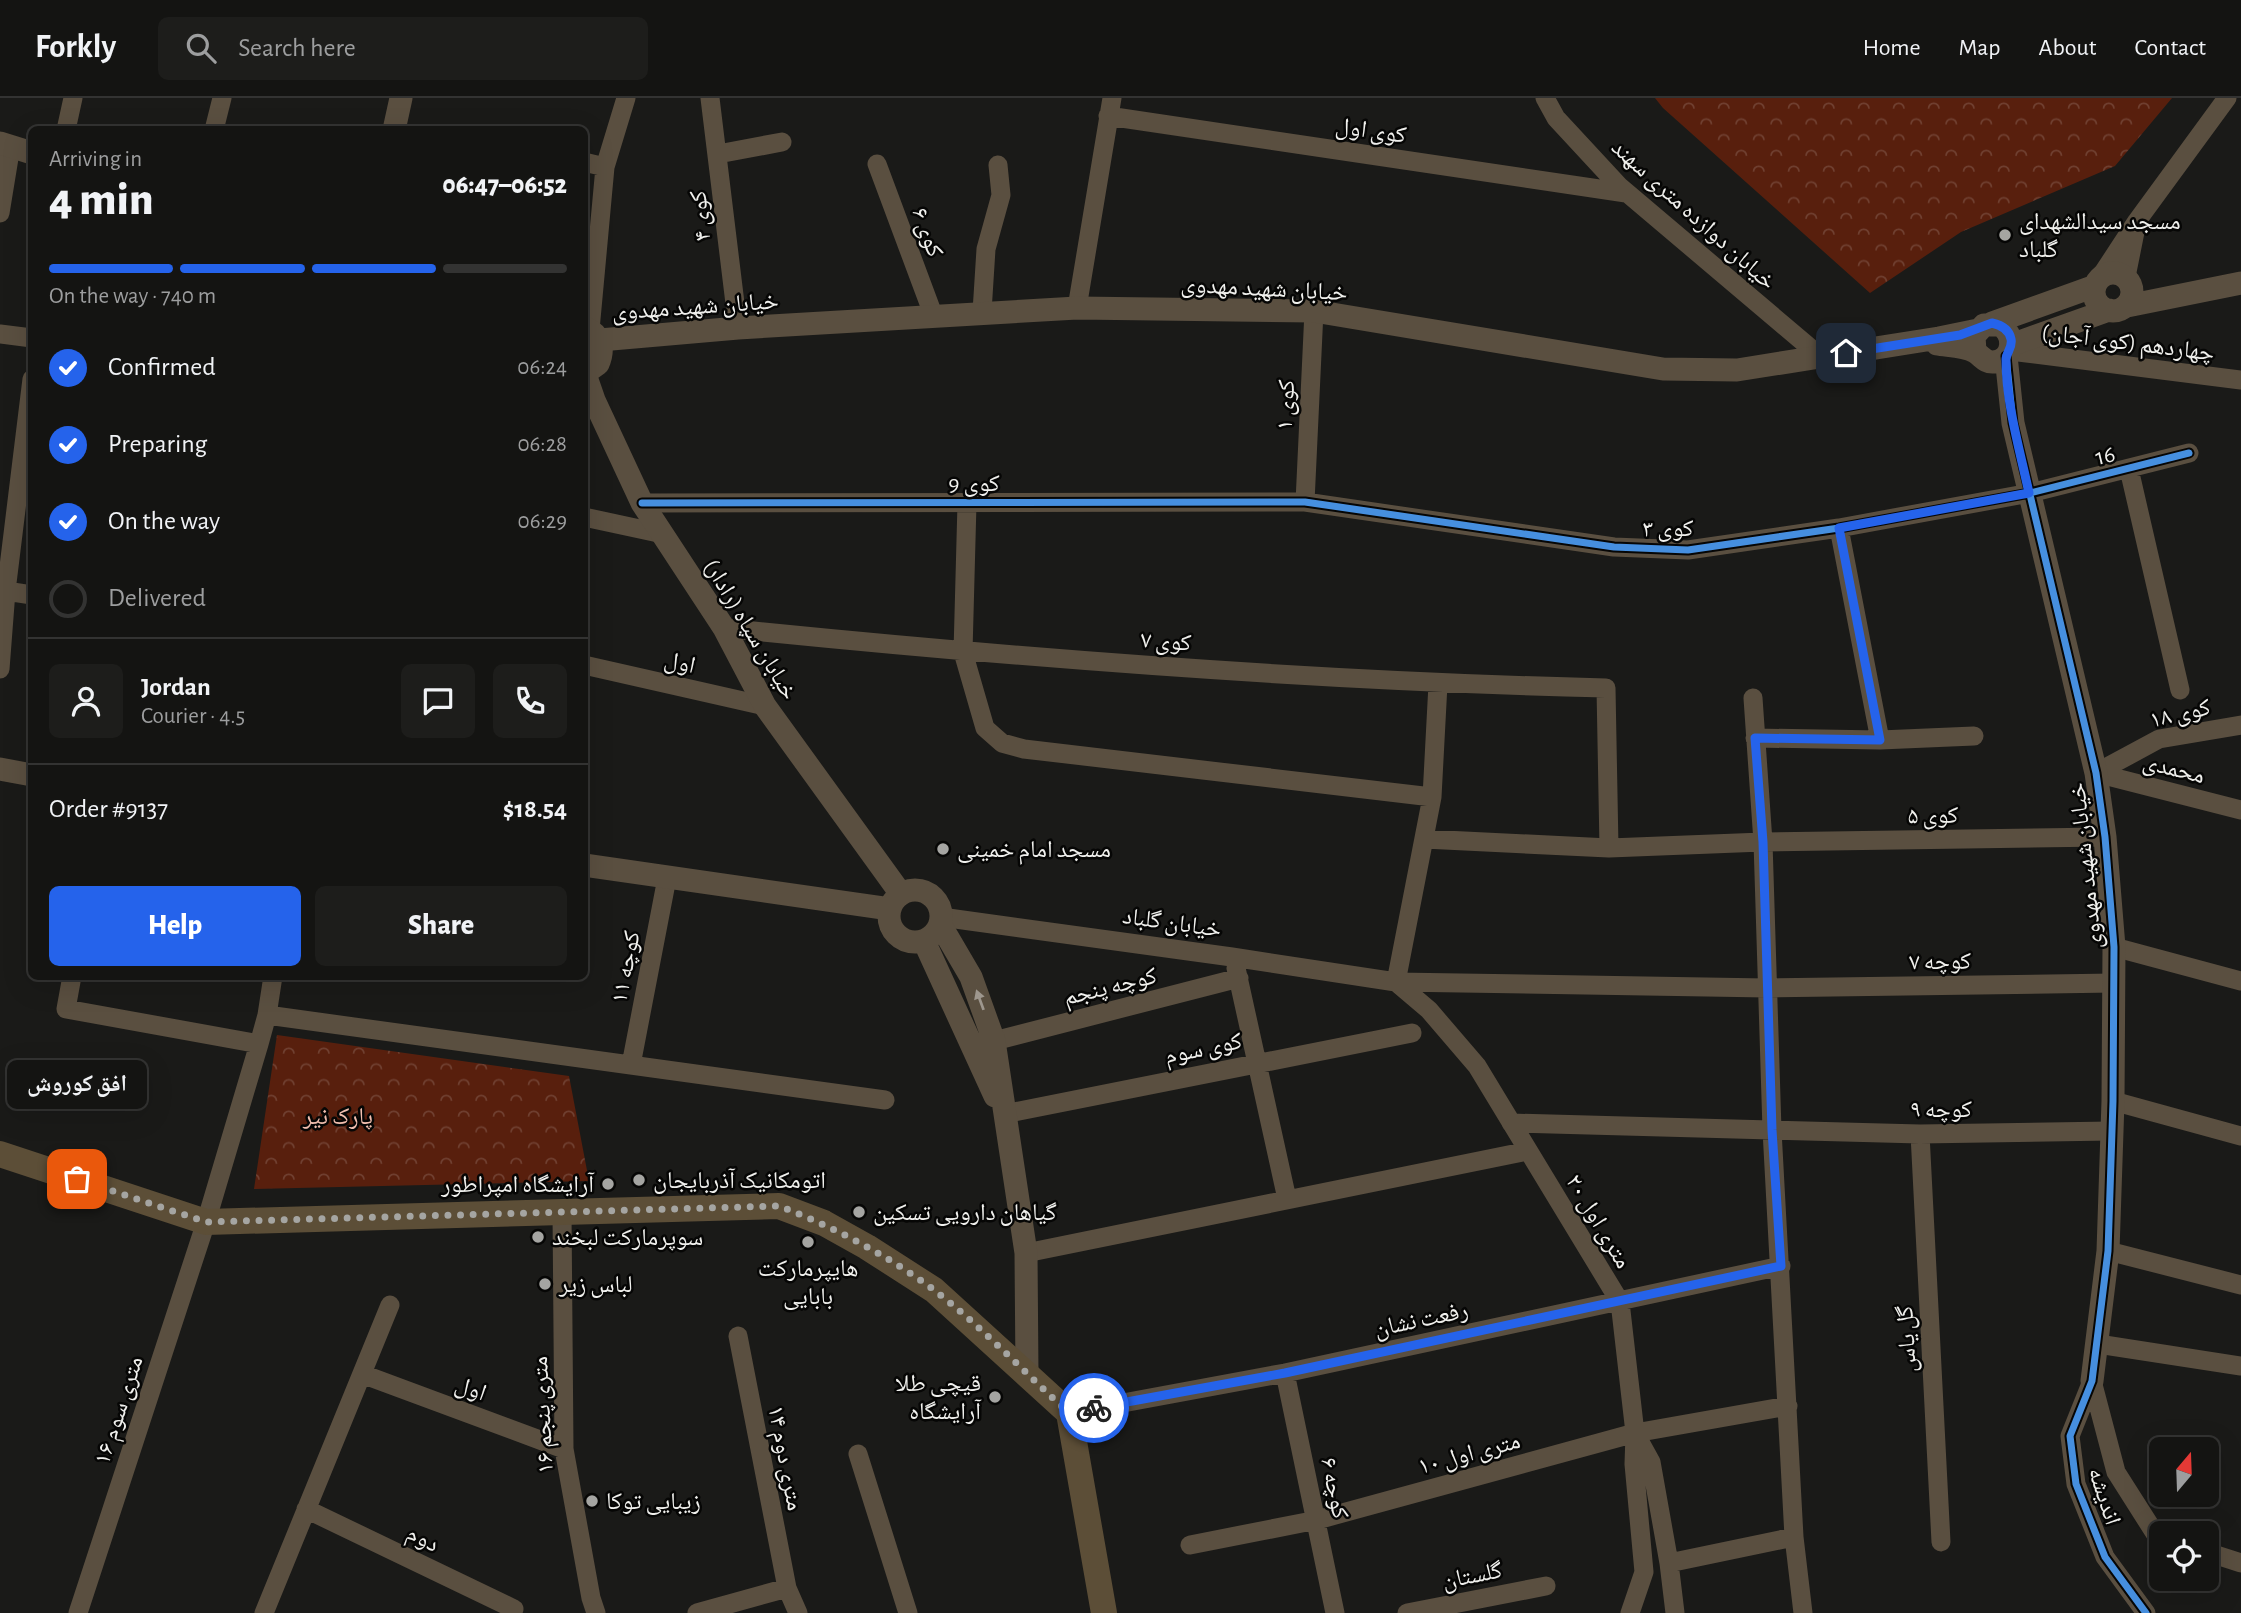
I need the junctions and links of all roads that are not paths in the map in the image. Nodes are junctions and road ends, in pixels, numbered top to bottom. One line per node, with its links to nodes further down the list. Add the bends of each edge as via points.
1 (73, 98): 9 (street)
2 (222, 98): 10 (street)
3 (401, 98): 11 (street)
4 (626, 98): 18 (street)
5 (710, 98): 14 (street, کوی ۴)
6 (1545, 98): 19 (street, خیابان دوازده متری سهند, via 1556,118)
7 (2227, 98): 21 (street)
8 (1110, 107): 19 (street, کوی اول); 26 (street)
9 (67, 126)
10 (215, 126)
11 (395, 126)
12 (782, 142): 14 (street)
13 (14, 147): 20 (street)
14 (718, 153): 31 (street, کوی ۴)
15 (588, 163): 18 (street)
16 (877, 164): 30 (street, کوی ۶)
17 (998, 165): 28 (street, via 1001,195 986,249)
18 (605, 167): 32 (street)
19 (1626, 192): 37 (street, خیابان دوازده متری سهند)
20 (0, 213)
21 (2137, 221): 22 (street); 23 (street)
22 (2128, 279): 23 (street, via 2113,273); 25 (street, via 2158,288); 27 (street, via 2132,294)
23 (2097, 282): 27 (street, via 2097,302); 35 (street)
24 (2241, 283): 25 (street)
25 (2206, 289): 27 (street)
26 (1077, 308): 28 (street, خیابان شهید مهدوی); 29 (street, خیابان شهید مهدوی)
27 (2118, 308): 36 (street)
28 (982, 312): 30 (street, خیابان شهید مهدوی)
29 (1314, 312): 37 (street, خیابان شهید مهدوی, via 1663,369 1737,370); 46 (street, کوی ۱)
30 (934, 317): 31 (street, خیابان شهید مهدوی)
31 (738, 328): 32 (street, خیابان شهید مهدوی)
32 (591, 332): 38 (street, via 602,348 598,364)
33 (0, 334): 34 (street)
34 (28, 338)
35 (1982, 341): 36 (street, via 1994,362); 36 (street, via 2005,328 2011,338); 37 (street, خیابان شهید مهدوی, via 1920,341); 42 (street, خیابان شهید مهدوی)
36 (2009, 351): 39 (street, چهاردهم (کوی آجان)); 42 (street, خیابان شهید مهدوی)
37 (1821, 357)
38 (588, 372)
39 (2241, 380)
40 (589, 400): 47 (street, خیابان سپاه (رادار))
41 (28, 412): 52 (street)
42 (2013, 423): 45 (street, خیابان شهید مهدوی)
43 (2189, 453): 44 (street, 16)
44 (2129, 469): 45 (street, 16); 59 (street)
45 (2029, 493): 50 (street, کوی ۳); 67 (street, خیابان شهید مهدوی)
46 (1305, 502): 48 (street, کوی 9); 50 (street, کوی ۳, via 1614,547 1688,550)
47 (642, 503): 48 (street, کوی 9); 51 (street, خیابان سپاه (رادار))
48 (967, 503): 55 (street)
49 (588, 518): 51 (street)
50 (1839, 528): 65 (street)
51 (663, 534): 54 (street, خیابان سپاه (رادار))
52 (6, 591): 53 (street); 57 (street)
53 (28, 594)
54 (724, 628): 55 (street, کوی ۷); 61 (street, خیابان سپاه (رادار))
55 (963, 652): 58 (street, کوی ۷); 69 (street, via 985,728 1002,743 1037,751)
56 (588, 666): 61 (street, اول)
57 (0, 669)
58 (1438, 684): 69 (street); 74 (street, کوی ۷, via 1606,688)
59 (2180, 690)
60 (1754, 698): 64 (street)
61 (765, 706): 77 (street, خیابان سپاه (رادار))
62 (2241, 725): 67 (street, کوی ۱۸, via 2160,739)
63 (1974, 736): 65 (street)
64 (1755, 738): 65 (street); 73 (street)
65 (1880, 740)
66 (0, 769): 68 (street)
67 (2096, 773): 70 (street, محمدی); 71 (street, خیابان شهید مهدوی)
68 (28, 774)
69 (1432, 797): 72 (street)
70 (2241, 810)
71 (2105, 837): 73 (street, کوی ۵); 80 (street, خیابان شهید مهدوی)
72 (1424, 839): 74 (street, کوی ۵); 86 (street)
73 (1763, 842): 74 (street, کوی ۵); 88 (street)
74 (1609, 848)
75 (588, 866): 76 (street)
76 (667, 878): 77 (street); 94 (street, کوچه ۱۱)
77 (895, 901): 78 (street, via 912,890 923,891 939,906); 79 (street, via 889,920 894,930 912,942)
78 (941, 920): 79 (street); 81 (street, خیابان گلباد); 91 (street, one-way to 78, via 971,977)
79 (924, 941): 97 (street)
80 (2114, 947): 85 (street); 87 (street, خیابان شهید مهدوی)
81 (1232, 957): 82 (street); 86 (street, خیابان گلباد)
82 (1239, 978): 91 (street, کوچه پنجم); 93 (street)
83 (71, 980): 92 (street, via 66,1009)
84 (272, 980): 89 (street)
85 (2241, 981)
86 (1396, 982): 88 (street, خیابان گلباد); 98 (street, ۲۰ متری اول, via 1429,1010 1477,1066)
87 (2114, 983): 88 (street, کوچه ۷); 96 (street, خیابان شهید مهدوی)
88 (1767, 988): 99 (street)
89 (267, 1015): 92 (street); 94 (street)
90 (1412, 1033): 93 (street, کوی سوم)
91 (994, 1041): 97 (street)
92 (259, 1044): 107 (street, ۱۶ متری سوم)
93 (1257, 1062): 97 (street, کوی سوم); 105 (street)
94 (631, 1065): 95 (street)
95 (885, 1100)
96 (2113, 1101): 100 (street, خیابان شهید مهدوی); 102 (street)
97 (1004, 1114): 109 (street)
98 (1511, 1123): 99 (street, کوچه ۹); 103 (street, ۲۰ متری اول)
99 (1772, 1130): 101 (street, کوچه ۹); 110 (street)
100 (2111, 1130): 101 (street, کوچه ۹); 108 (street, خیابان شهید مهدوی)
101 (1920, 1134): 130 (street, گل یاس)
102 (2241, 1136)
103 (1528, 1151): 105 (street); 112 (street, ۲۰ متری اول)
104 (0, 1154): 107 (main road)
105 (1287, 1199): 109 (street)
106 (562, 1212): 107 (main road); 119 (main road, via 779,1206 824,1223 934,1290); 124 (street, ۱۶ متری پنجم)
107 (206, 1222): 137 (street, ۱۶ متری سوم)
108 (2108, 1251): 111 (street); 115 (street, خیابان شهید مهدوی)
109 (1026, 1253): 119 (street)
110 (1781, 1266): 112 (street, رفعت نشان); 121 (street)
111 (2241, 1285)
112 (1620, 1302): 117 (street, رفعت نشان); 123 (street, ۲۰ متری اول)
113 (390, 1305): 118 (street)
114 (738, 1336): 136 (street, ۱۴ متری دوم)
115 (2098, 1344): 116 (street); 120 (street, خیابان شهید مهدوی)
116 (2241, 1366)
117 (1285, 1373): 122 (street, رفعت نشان); 127 (street, کوچه ۶)
118 (362, 1374): 124 (street, اول); 126 (street)
119 (1027, 1374): 122 (main road)
120 (2092, 1381): 128 (street, via 2116,1472); 150 (street, اندیشه, via 2070,1436 2077,1484 2105,1557)
121 (1788, 1406): 123 (street, ۱۰ متری اول); 129 (street)
122 (1069, 1413): 144 (main road)
123 (1635, 1433): 127 (street, ۱۰ متری اول); 133 (street, ۲۰ متری اول, via 1651,1462); 147 (street, via 1644,1572)
124 (564, 1449): 140 (street, ۱۶ متری پنجم)
125 (858, 1454): 143 (street)
126 (306, 1509): 138 (street); 139 (street, دوم, via 514,1609)
127 (1317, 1520): 131 (street, ۱۰ متری اول); 145 (street, کوچه ۶)
128 (2149, 1523)
129 (1794, 1537): 133 (street); 149 (street)
130 (1941, 1542)
131 (1189, 1545)
132 (2219, 1556): 134 (street)
133 (1669, 1563): 148 (street, ۲۰ متری اول)
134 (2241, 1563)
135 (1546, 1586): 146 (street, گلستان)
136 (787, 1588): 141 (street); 142 (street, ۱۴ متری دوم)
137 (78, 1613)
138 (264, 1613)
139 (512, 1613)
140 (596, 1613)
141 (698, 1613)
142 (798, 1613)
143 (908, 1613)
144 (1104, 1613)
145 (1335, 1613)
146 (1407, 1613)
147 (1630, 1613)
148 (1675, 1613)
149 (1803, 1613)
150 (2146, 1613)

